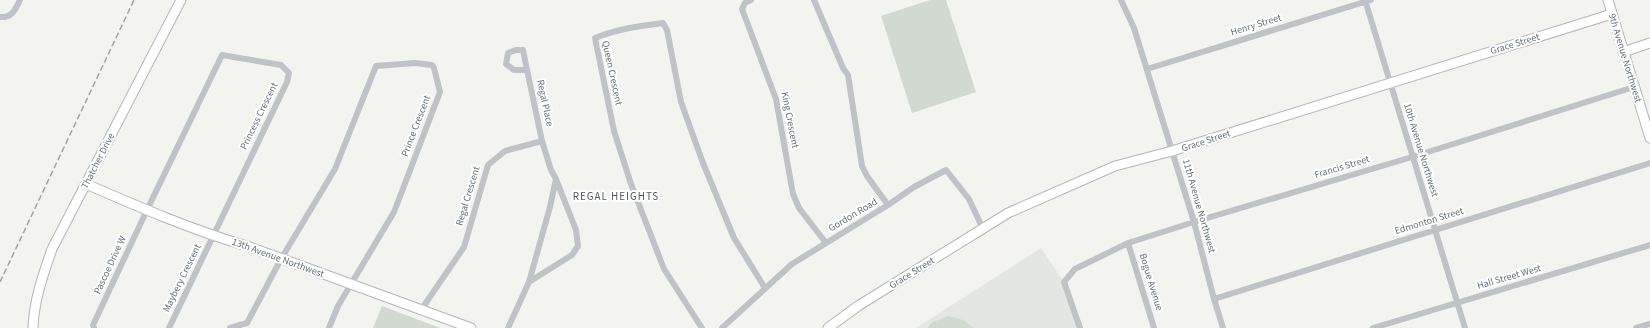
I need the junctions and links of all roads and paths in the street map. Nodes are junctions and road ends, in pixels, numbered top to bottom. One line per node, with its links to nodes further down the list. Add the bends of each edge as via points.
1 (20, 0): 9 (street, via 14,12 6,18)
2 (181, 0): 22 (street, Thatcher Drive)
3 (751, 0): 29 (street, King Crescent, via 745,3 742,9 776,99 793,194 799,208)
4 (814, 0): 23 (street, via 848,75 864,172)
5 (1121, 0): 12 (street, 11th Avenue Northwest, via 1134,28)
6 (1608, 0): 8 (street, 9th Avenue Northwest)
7 (1367, 1): 12 (street, Henry Street); 14 (street, 10th Avenue Northwest)
8 (1612, 14): 11 (street, 9th Avenue Northwest); 14 (street, Grace Street)
9 (0, 17)
10 (1650, 43): 11 (street)
11 (1623, 52): 15 (street, 9th Avenue Northwest)
12 (1147, 69): 18 (street, 11th Avenue Northwest)
13 (527, 70): 17 (street, Regal Place)
14 (1390, 82): 18 (street, Grace Street); 19 (street, 10th Avenue Northwest)
15 (1634, 86): 16 (street, 9th Avenue Northwest); 19 (street, Francis Street)
16 (1650, 138)
17 (542, 141): 21 (street); 38 (street, Regal Crescent, via 505,151 488,165 464,247)
18 (1172, 151): 25 (street, 11th Avenue Northwest); 26 (street, Grace Street, via 1115,166 1008,213)
19 (1412, 157): 25 (street, Francis Street); 27 (street, 10th Avenue Northwest)
20 (1650, 163): 27 (street, Edmonton Street)
21 (556, 179): 33 (street); 33 (street, via 576,230 578,246 572,254)
22 (86, 184): 24 (street, 13th Avenue Northwest); 40 (street, Thatcher Drive, via 52,249 37,297)
23 (888, 205): 26 (street, Gordon Road, via 946,170 969,199); 29 (street, Gordon Road)
24 (147, 210): 28 (street, 13th Avenue Northwest); 28 (street, Princess Crescent, via 222,55 281,65 289,73 287,82); 41 (street, Pascoe Drive W)
25 (1194, 222): 30 (street, Francis Street); 36 (street, 11th Avenue Northwest)
26 (983, 229): 49 (street, Grace Street, via 858,306)
27 (1435, 229): 36 (street, Edmonton Street); 37 (street, 10th Avenue Northwest)
28 (213, 236): 32 (street, 13th Avenue Northwest); 42 (street, Maybery Crescent)
29 (826, 243): 35 (street, Gordon Road, via 792,264)
30 (1128, 243): 50 (street, Francis Street, via 1075,269 1064,282); 51 (street, Bogue Avenue)
31 (1650, 245): 37 (street, Hall Street West)
32 (281, 259): 34 (street, 13th Avenue Northwest); 34 (street, Prince Crescent, via 335,169 376,66 415,63 432,65 440,92 429,123 394,212); 43 (street, via 247,323)
33 (529, 282): 46 (street)
34 (351, 285): 38 (street, 13th Avenue Northwest); 44 (street, via 338,306)
35 (765, 288): 47 (street, Queen Crescent, via 734,238 702,163 680,102 667,30 663,23 628,28 595,38 614,131 631,184 664,269); 48 (street, Gordon Road)
36 (1214, 299): 52 (street, 11th Avenue Northwest)
37 (1458, 303): 53 (street, Hall Street West); 54 (street, 10th Avenue Northwest)
38 (421, 310): 45 (street, 13th Avenue Northwest)
39 (1650, 324): 55 (street)
40 (33, 328)
41 (94, 328)
42 (169, 328)
43 (230, 328)
44 (329, 328)
45 (471, 328)
46 (508, 328)
47 (702, 328)
48 (722, 328)
49 (828, 328)
50 (1080, 328)
51 (1154, 328)
52 (1223, 328)
53 (1373, 328)
54 (1465, 328)
55 (1636, 328)

